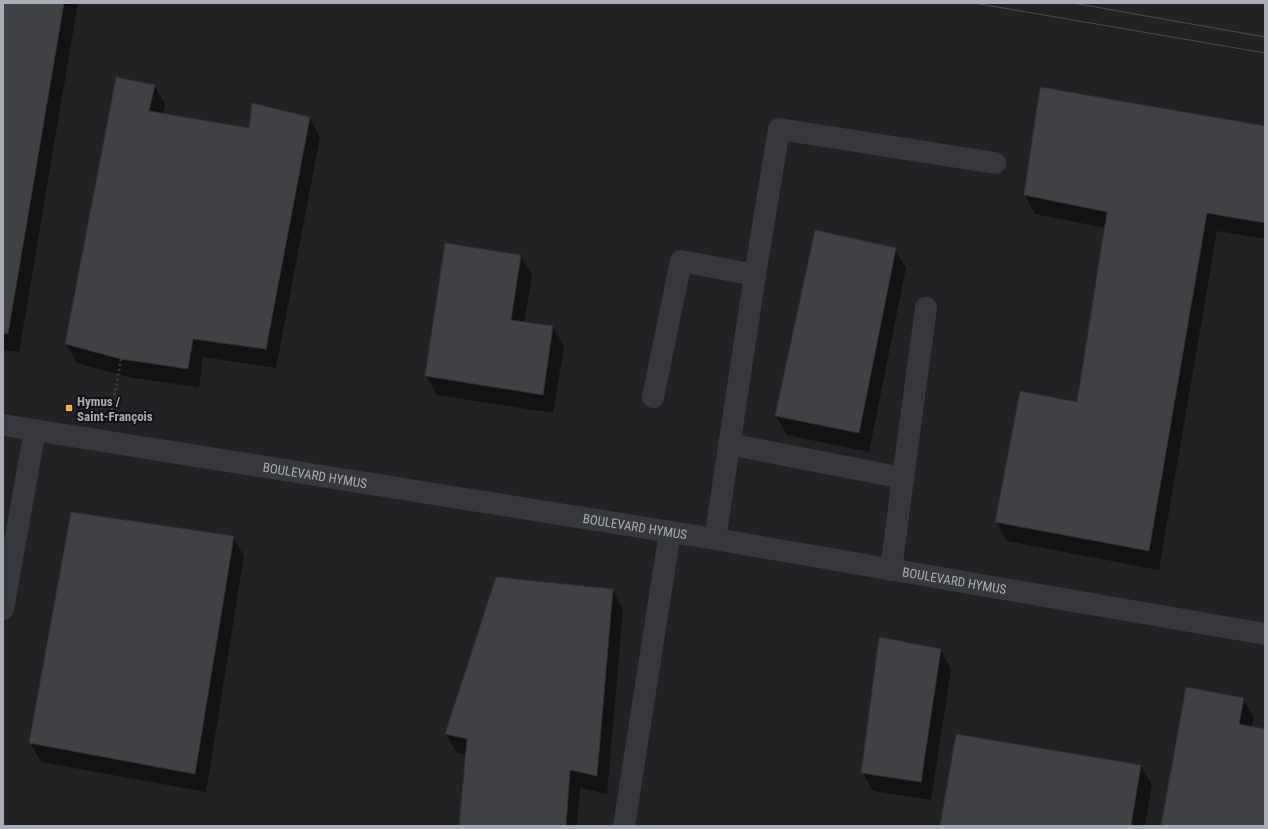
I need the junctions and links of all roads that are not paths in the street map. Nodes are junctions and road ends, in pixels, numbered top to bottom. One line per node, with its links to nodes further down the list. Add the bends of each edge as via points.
1 (995, 163): 2 (street, via 779,129)
2 (756, 275): 4 (street, via 681,261); 7 (street)
3 (926, 308): 8 (street)
4 (653, 397)
5 (3, 425): 6 (street, BOULEVARD HYMUS)
6 (35, 430): 9 (street, BOULEVARD HYMUS); 12 (street)
7 (729, 444): 8 (street); 10 (street)
8 (903, 478): 11 (street)
9 (670, 532): 10 (street, BOULEVARD HYMUS); 14 (street)
10 (715, 539): 11 (street, BOULEVARD HYMUS)
11 (892, 570): 13 (street, BOULEVARD HYMUS)
12 (3, 609)
13 (1265, 634)
14 (624, 826)

